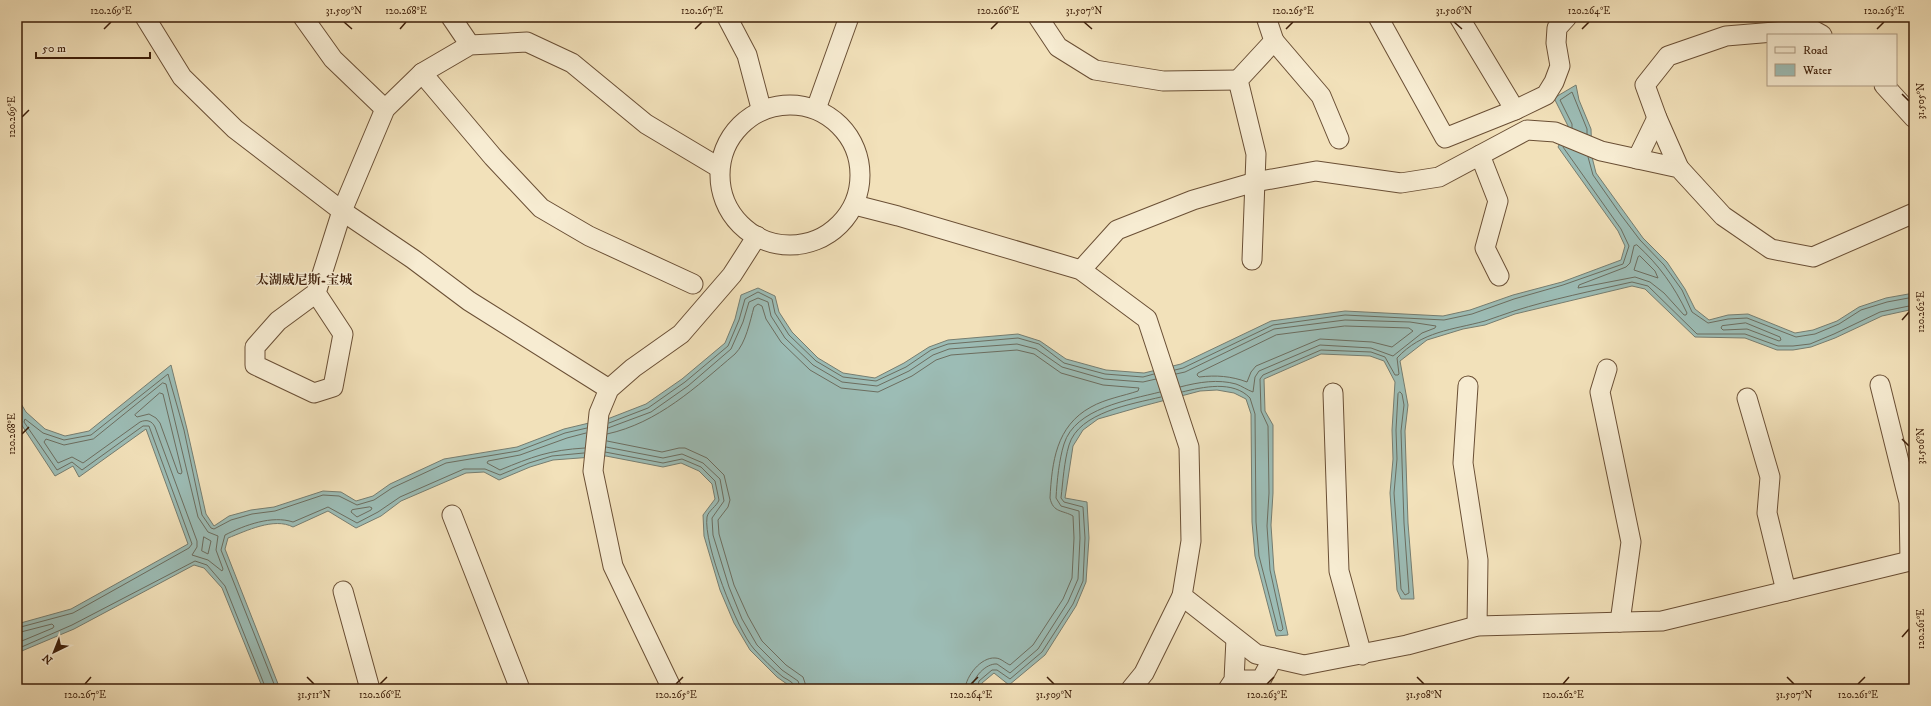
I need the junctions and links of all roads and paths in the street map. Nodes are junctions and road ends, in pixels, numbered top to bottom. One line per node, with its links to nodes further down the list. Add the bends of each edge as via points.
1 (145, 17): 30 (street, via 182,77 235,129)
2 (303, 17): 18 (street, via 333,59)
3 (451, 17): 13 (street)
4 (727, 17): 17 (street, via 747,56)
5 (850, 17): 19 (street)
6 (1038, 17): 15 (street, via 1058,47 1095,70 1163,81)
7 (1266, 17): 12 (street)
8 (1378, 17): 20 (street, via 1445,138)
9 (1459, 17): 20 (street)
10 (1567, 17): 20 (street, via 1557,28 1556,43 1560,66 1550,89 1546,95)
11 (1820, 34): 21 (street, via 1811,29 1726,36 1668,56 1646,85)
12 (1274, 41): 15 (street); 23 (street, via 1321,96)
13 (470, 45): 14 (street); 26 (street, via 527,42 572,63 646,124)
14 (422, 73): 18 (street); 36 (street, via 493,157 541,208 589,236)
15 (1238, 80): 28 (street, via 1256,154)
16 (1885, 86): 22 (street)
17 (761, 108): 19 (street, via 785,104); 26 (street, via 730,135)
18 (385, 109): 30 (street)
19 (816, 109): 29 (street, via 840,125 856,149 861,177)
20 (1515, 110)
21 (1657, 118): 25 (street); 27 (street)
22 (1914, 118)
23 (1339, 139)
24 (1480, 156): 25 (street, via 1527,130 1555,132 1601,151); 28 (street, via 1439,177 1401,183 1316,171); 35 (street, via 1498,201 1486,248)
25 (1637, 159): 27 (street)
26 (718, 167): 32 (street, via 722,200 741,228)
27 (1679, 168): 31 (street, via 1723,216 1771,249 1813,258)
28 (1255, 182): 33 (street); 34 (street, via 1193,200 1117,230)
29 (855, 205): 32 (street, via 834,231 804,245 771,244); 34 (street)
30 (342, 211): 37 (street); 41 (street, via 469,301)
31 (1914, 213)
32 (757, 236): 41 (street, via 732,275 681,334 633,368)
33 (1252, 260)
34 (1081, 270): 48 (street, via 1147,320 1189,447 1191,541)
35 (1499, 276)
36 (693, 284)
37 (316, 293): 37 (street, via 278,321 255,347 255,365 314,393 333,387 343,334)
38 (1607, 369): 49 (street, via 1600,392 1631,542)
39 (1880, 385): 45 (street, via 1909,502)
40 (1468, 386): 50 (street, via 1463,464 1478,560)
41 (609, 390): 57 (street, via 599,413 593,470 613,566)
42 (1333, 393): 52 (street, via 1339,571)
43 (1747, 398): 46 (street, via 1770,477 1767,513)
44 (452, 515): 56 (street)
45 (1912, 560): 46 (street)
46 (1786, 590): 49 (street, via 1662,621)
47 (343, 592): 55 (street)
48 (1182, 596): 51 (street); 58 (street, via 1144,673)
49 (1620, 622): 50 (street)
50 (1478, 626): 52 (street)
51 (1236, 640): 53 (street, via 1256,654); 54 (street)
52 (1362, 655): 53 (street, via 1304,665)
53 (1273, 658): 54 (street, via 1261,680)
54 (1231, 684)
55 (370, 689)
56 (520, 689)
57 (672, 689)
58 (1132, 689)

